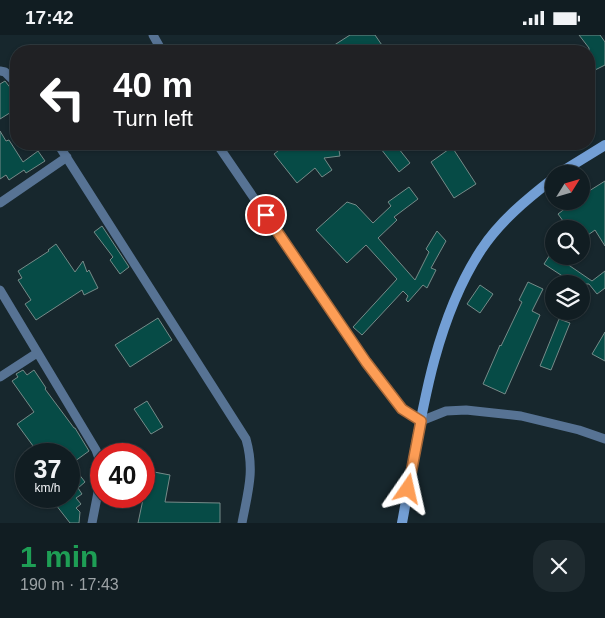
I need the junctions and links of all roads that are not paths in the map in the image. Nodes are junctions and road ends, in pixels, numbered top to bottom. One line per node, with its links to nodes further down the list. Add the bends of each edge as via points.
1 (605, 145): 5 (street)
2 (62, 150): 4 (street)
3 (222, 150): 11 (street, via 366,362 402,409)
4 (67, 157): 7 (street); 16 (street, via 246,439 251,475)
5 (573, 165)
6 (545, 184): 11 (street, via 518,206 482,249 456,295 438,347)
7 (0, 203)
8 (0, 291): 9 (street)
9 (37, 353): 10 (street); 13 (street)
10 (0, 377)
11 (421, 421): 12 (street, via 446,411 466,409 520,416); 17 (street)
12 (605, 439)
13 (92, 443)
14 (95, 508): 15 (street)
15 (92, 523)
16 (242, 523)
17 (402, 523)

